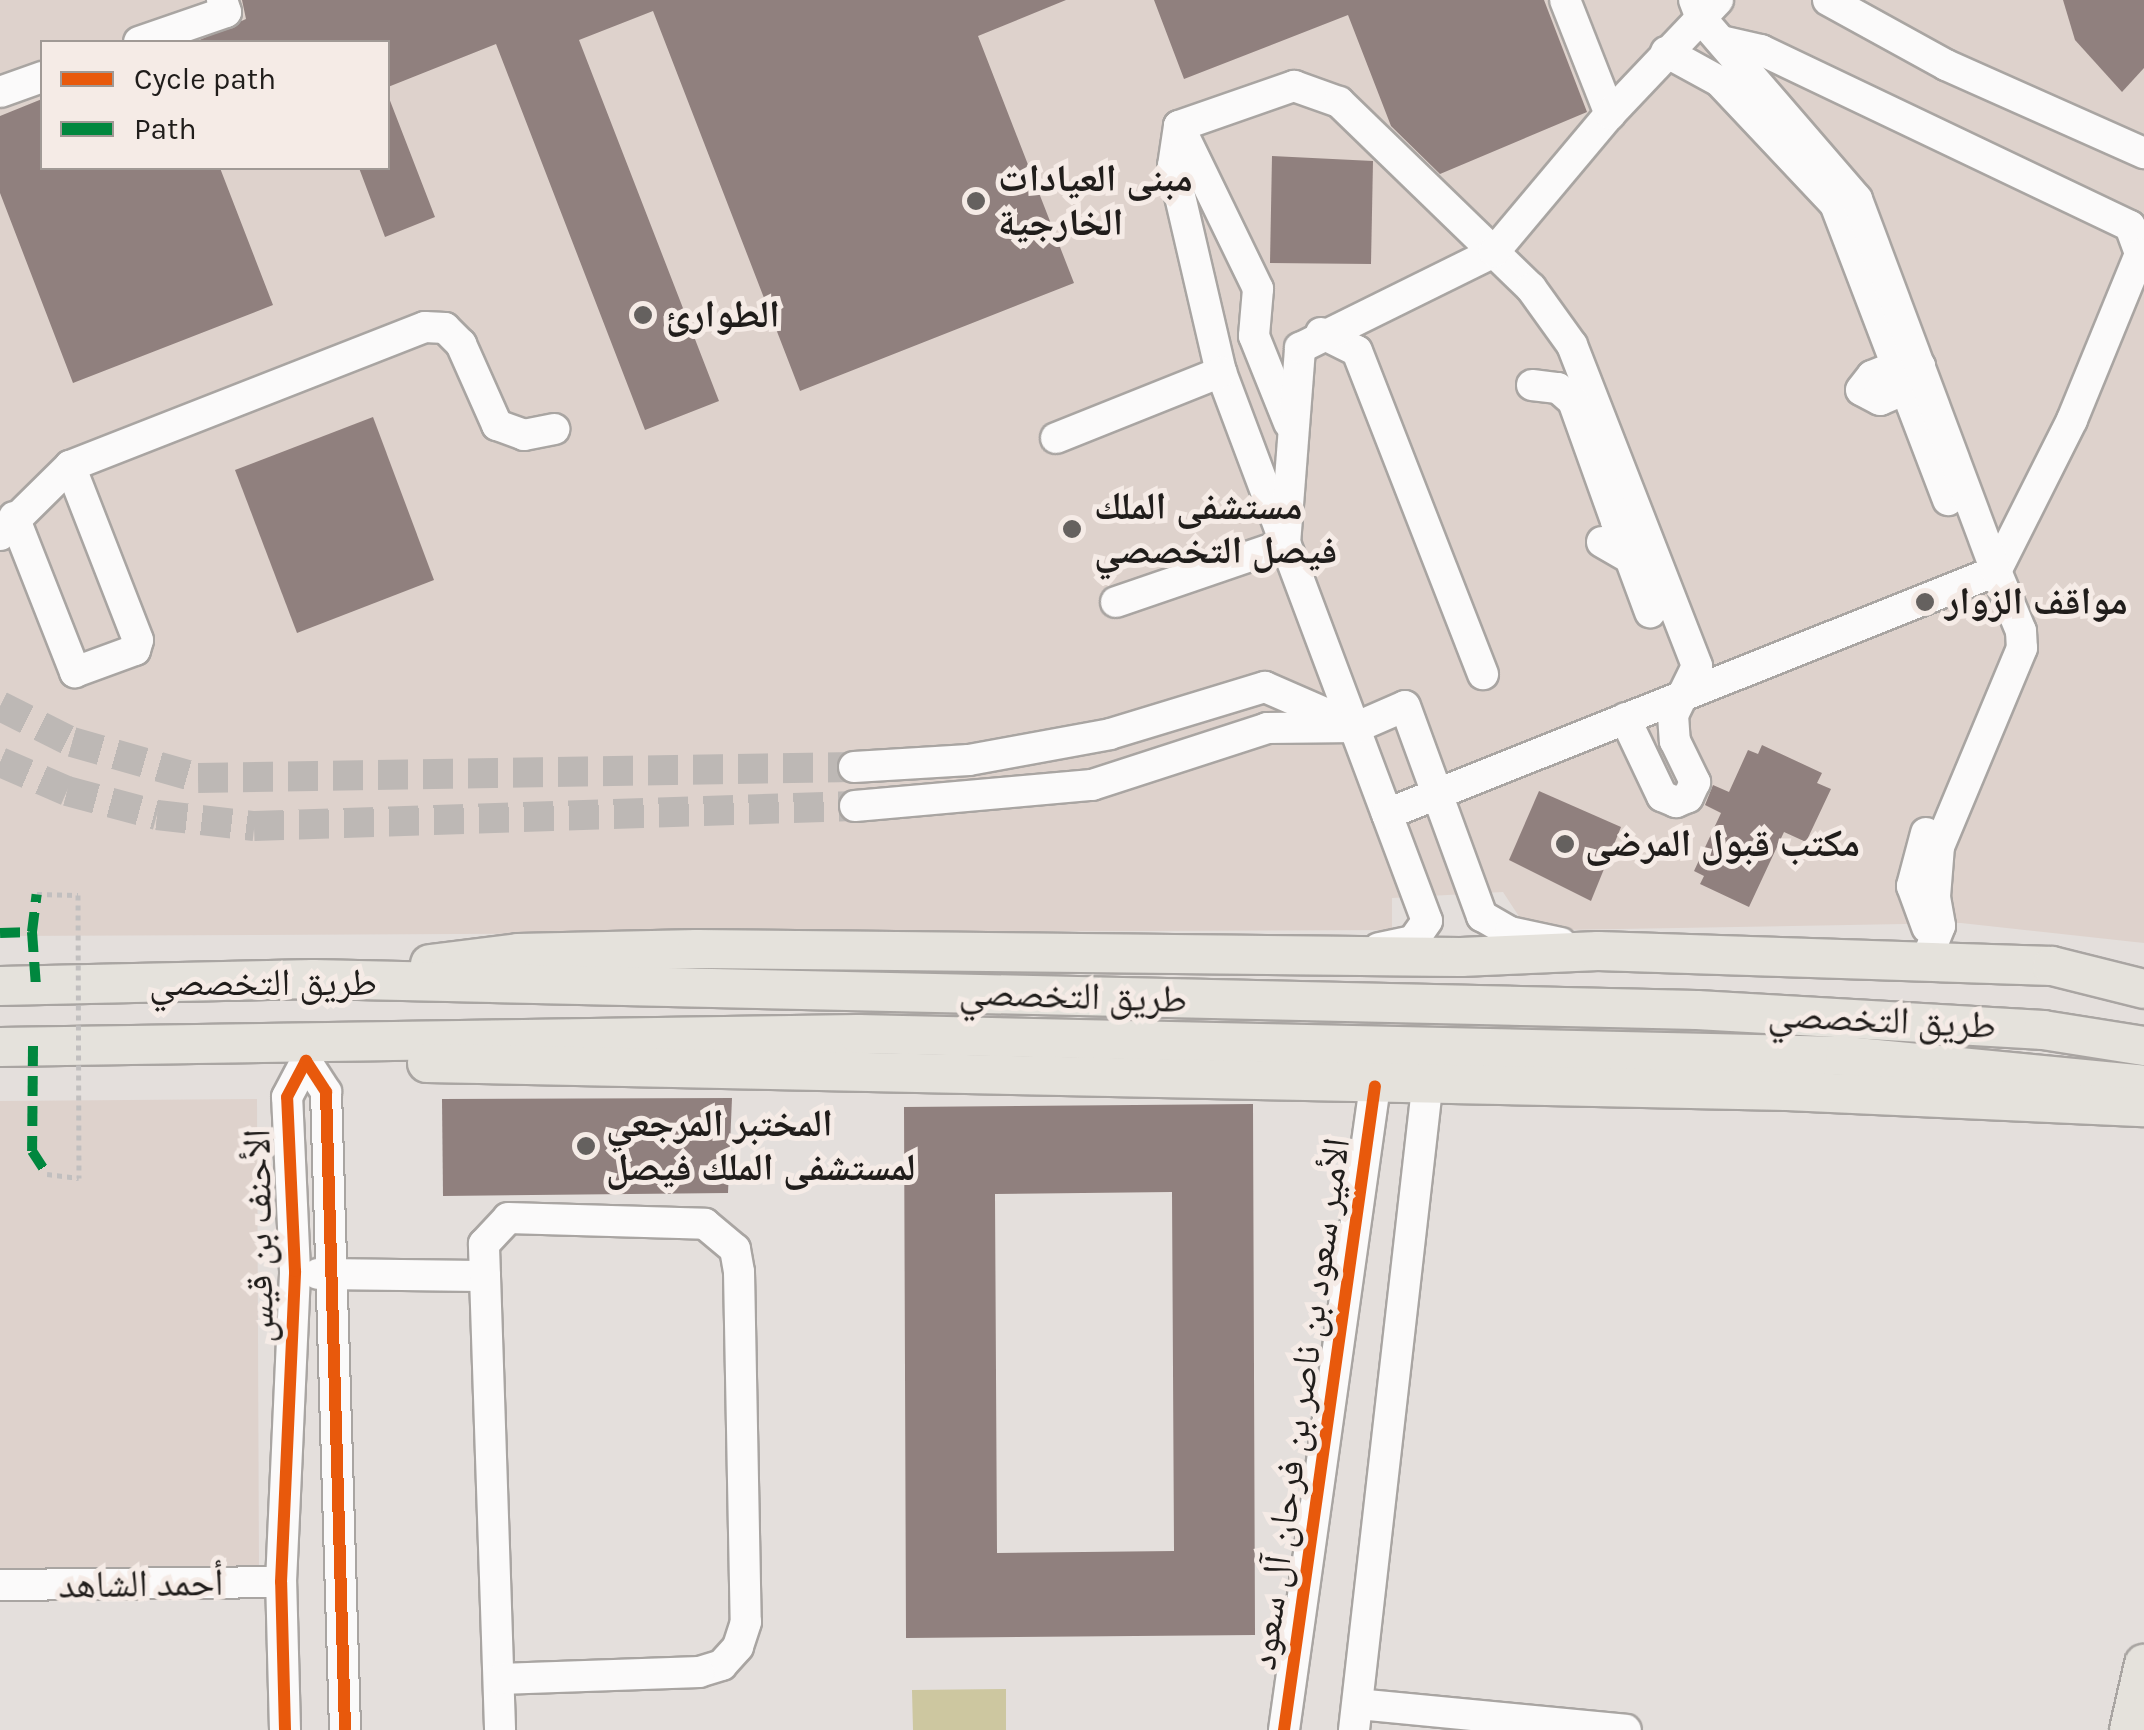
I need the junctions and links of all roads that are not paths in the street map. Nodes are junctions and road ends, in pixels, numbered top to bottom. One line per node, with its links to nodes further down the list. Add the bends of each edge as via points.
1 (222, 0): 5 (street, via 226,12)
2 (1565, 0): 10 (street)
3 (1828, 0): 12 (street, via 1946,65)
4 (1704, 6): 6 (street); 7 (street)
5 (145, 40)
6 (1726, 42): 16 (street, via 1857,198); 26 (street, via 1761,50 2130,226 2140,254 2072,420)
7 (1666, 52): 10 (street); 16 (street, via 1719,81 1835,204)
8 (40, 78): 9 (street)
9 (0, 92)
10 (1610, 114): 13 (street)
11 (1179, 126): 13 (street, via 1294,86 1339,102); 15 (street, via 1173,166); 19 (street, via 1258,288 1254,336)
12 (2144, 154)
13 (1494, 252): 14 (street); 25 (street, via 1572,345)
14 (1320, 333): 19 (street, via 1300,348); 29 (street, via 1357,352)
15 (1221, 372): 20 (street); 24 (street)
16 (1908, 373): 26 (street)
17 (1532, 386): 25 (street, via 1558,388 1573,401 1616,522)
18 (554, 429): 21 (street, via 524,435 498,425 461,344 445,328 425,327)
19 (1293, 433): 24 (street)
20 (1056, 438)
21 (70, 466): 22 (street); 22 (street, via 138,640 135,650 74,672)
22 (7, 526)
23 (1602, 542): 28 (street, via 1630,558)
24 (1285, 544): 27 (street); 32 (street)
25 (1655, 556): 30 (street, via 1697,666)
26 (1987, 576): 30 (street); 39 (street, via 2021,631 2022,648 1939,846 1940,926)
27 (1116, 602)
28 (1650, 612)
29 (1482, 674)
30 (1688, 692): 31 (street); 31 (street, via 1674,716 1676,741 1695,782 1688,798 1662,796)
31 (1625, 718): 34 (street)
32 (1357, 727): 33 (street, via 1265,687 1110,734 969,760); 34 (street, via 1405,706); 35 (street, via 1266,728 1092,786); 36 (street)
33 (854, 766)
34 (1437, 797): 36 (street); 37 (street, via 1482,916 1510,932)
35 (855, 806)
36 (1387, 814): 38 (street, via 1427,921 1413,940)
37 (1598, 951): 38 (main road); 39 (main road)
38 (1348, 955): 42 (main road, via 598,952 518,954)
39 (1926, 960): 40 (main road)
40 (2052, 966): 41 (main road); 44 (main road); 45 (main road)
41 (2144, 970)
42 (313, 979): 43 (main road, طريق التخصصي); 48 (main road, طريق التخصصي, via 1698,1010 2043,1030)
43 (0, 986)
44 (2144, 989)
45 (2144, 1010)
46 (0, 1046): 47 (main road, طريق التخصصي)
47 (136, 1046): 49 (main road); 50 (main road, طريق التخصصي, via 858,1034 1845,1056)
48 (2144, 1046)
49 (306, 1061): 51 (main road); 54 (street, الأحنف بن قيس, via 286,1098); 55 (street, الأحنف بن قيس, via 326,1092)
50 (2144, 1085)
51 (1375, 1086): 52 (main road); 65 (street, الأمير سعود بن ناصر بن فرحان آل سعود)
52 (1427, 1088): 53 (main road, via 1787,1091); 61 (street)
53 (2144, 1107)
54 (296, 1272): 55 (street); 57 (street, الأحنف بن قيس)
55 (335, 1275): 56 (street); 63 (street, الأحنف بن قيس)
56 (485, 1276): 60 (street); 60 (street, via 484,1244 508,1218 705,1224 735,1249 739,1272 746,1622 738,1647 722,1665 699,1672)
57 (281, 1582): 58 (street, أحمد الشاهد); 62 (street, الأحنف بن قيس)
58 (0, 1585)
59 (2144, 1664): 67 (main road)
60 (500, 1679): 64 (street)
61 (1356, 1717): 66 (street)
62 (286, 1730)
63 (345, 1730)
64 (500, 1730)
65 (1284, 1730)
66 (1626, 1730)
67 (2129, 1730)

